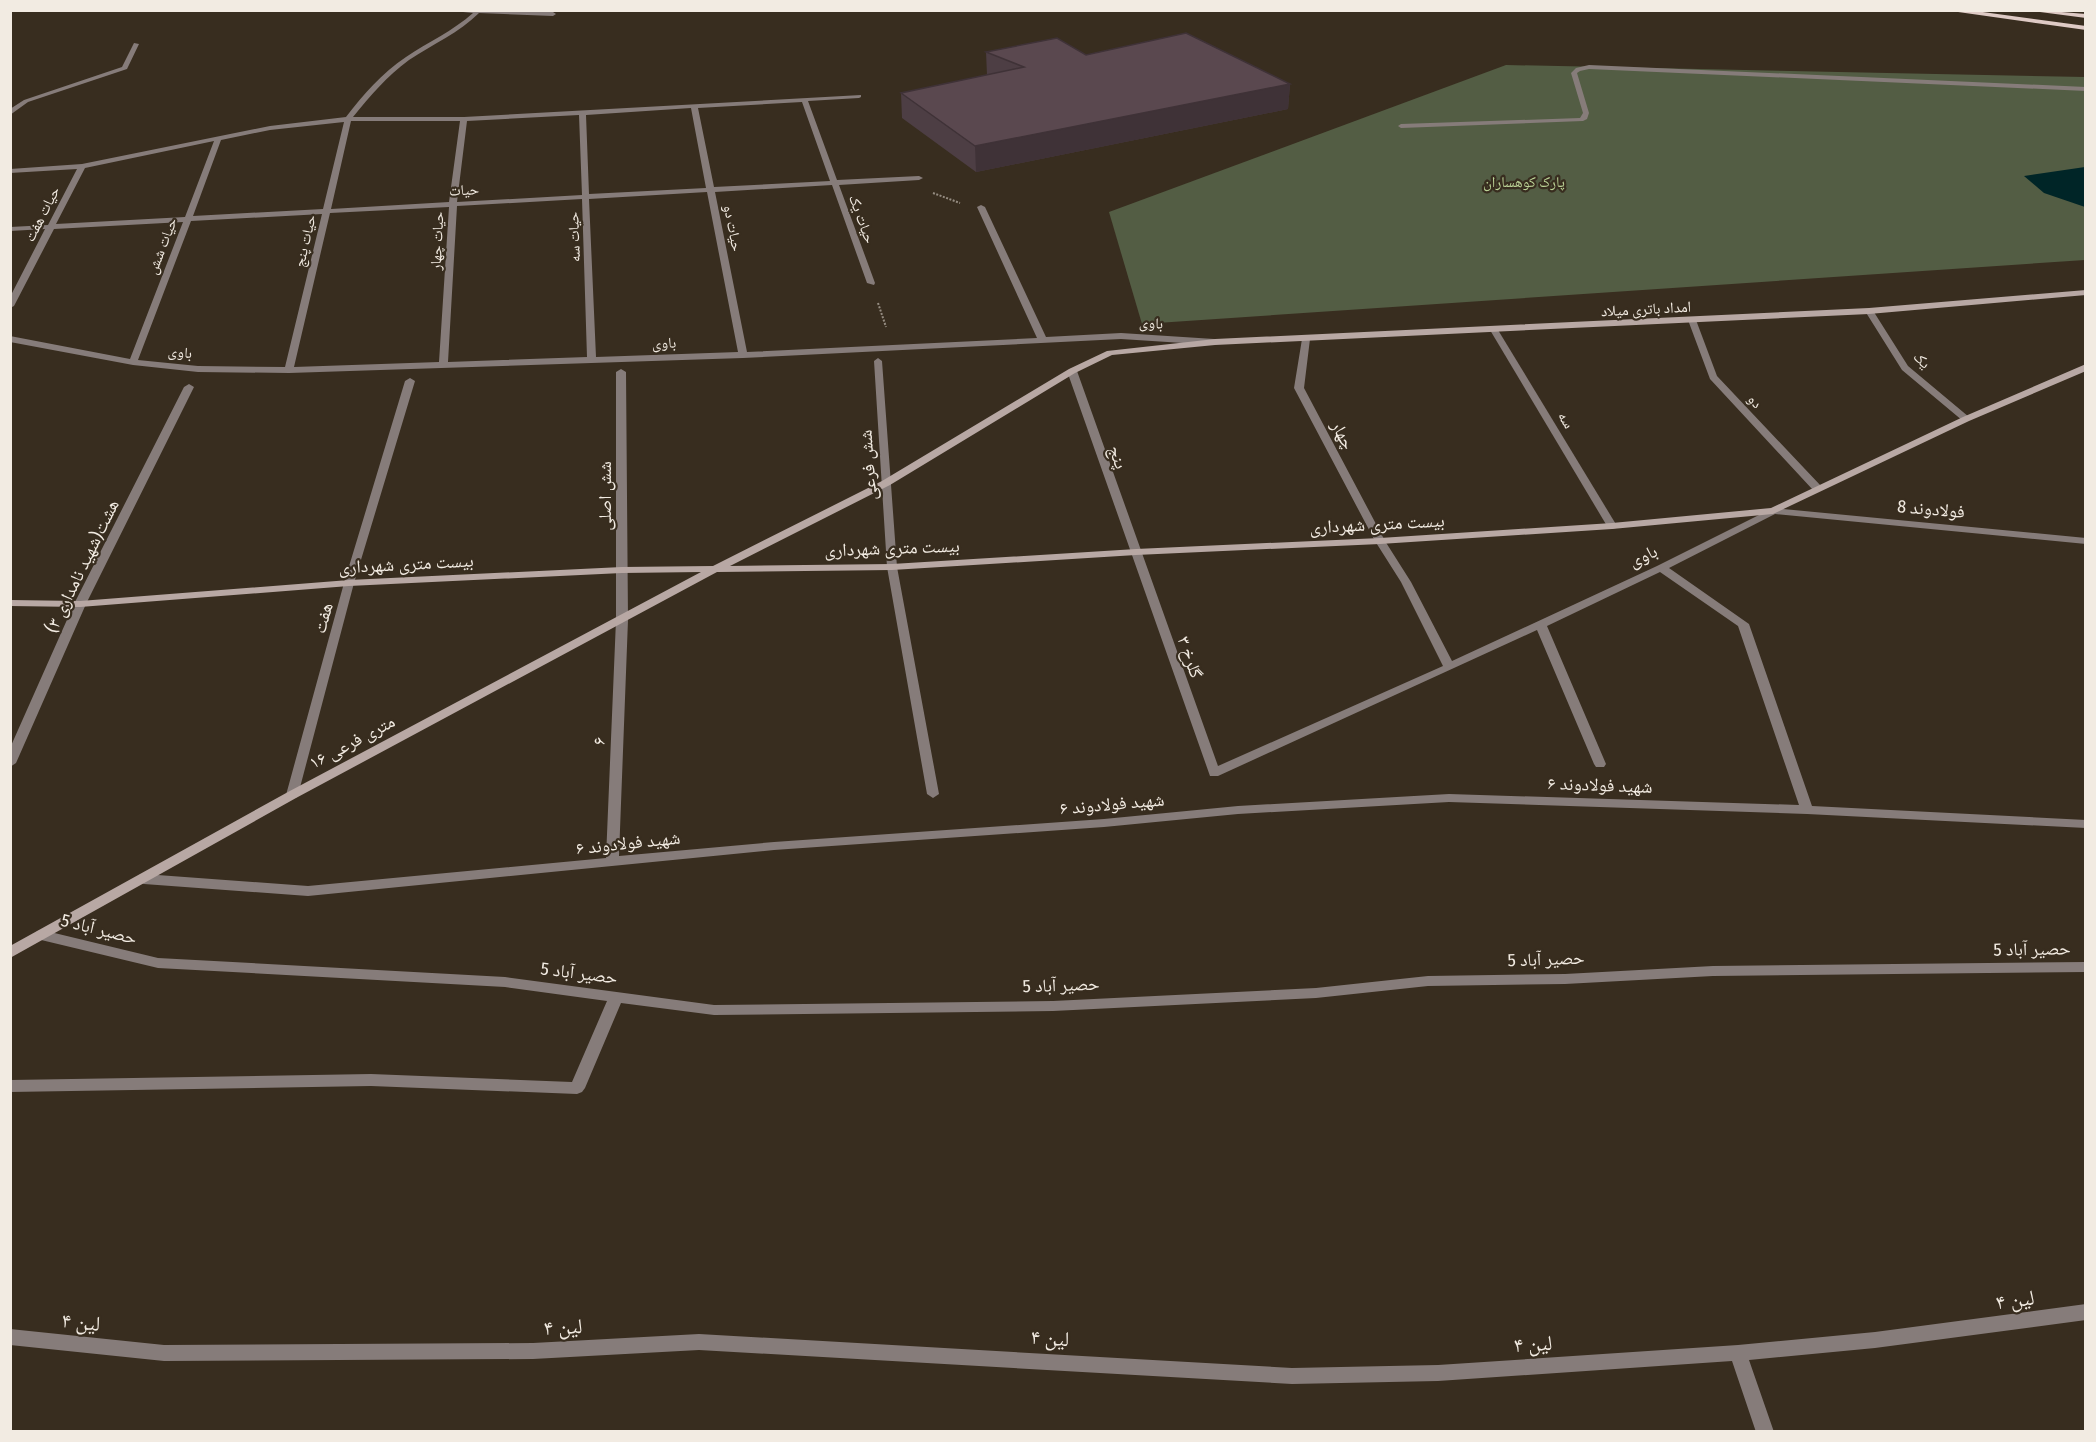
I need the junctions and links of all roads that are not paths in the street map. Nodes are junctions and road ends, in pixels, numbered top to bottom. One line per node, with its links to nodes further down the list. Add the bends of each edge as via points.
1 (446, 10): 4 (street)
2 (1947, 10): 7 (main road)
3 (2040, 10): 6 (main road)
4 (477, 12): 5 (street); 16 (street, via 463,27 406,59 373,88)
5 (553, 14)
6 (2085, 16)
7 (2085, 28)
8 (136, 44): 13 (street, via 125,68 26,101)
9 (2085, 89): 17 (street, via 1589,68 1574,73 1586,113 1581,120)
10 (859, 96): 11 (street)
11 (804, 99): 12 (street); 22 (street, حیات یک)
12 (694, 106): 14 (street); 23 (street, حیات دو)
13 (10, 113)
14 (582, 113): 15 (street); 24 (street, حیات سه)
15 (464, 118): 16 (street); 25 (street, حیات چهار)
16 (348, 119): 18 (street, via 270,128); 27 (street, حیات پنج)
17 (1401, 126)
18 (218, 140): 19 (street); 28 (street, حیات شش)
19 (82, 166): 20 (street); 29 (street, حیات هفت)
20 (10, 171)
21 (919, 178): 22 (street, حیات)
22 (834, 183): 23 (street, حیات); 31 (street, حیات یک)
23 (712, 190): 24 (street, حیات); 41 (street, حیات دو)
24 (585, 197): 25 (street, حیات); 42 (street, حیات سه)
25 (453, 204): 27 (street, حیات); 45 (street, حیات چهار)
26 (981, 207): 39 (street)
27 (326, 211): 28 (street, حیات); 47 (street, حیات پنج)
28 (187, 219): 29 (street, حیات); 44 (street, حیات شش)
29 (51, 226): 30 (street, حیات); 33 (street, حیات هفت)
30 (10, 229)
31 (871, 283)
32 (2083, 293): 34 (street, امداد باتری میلاد)
33 (10, 306)
34 (1869, 311): 35 (street, امداد باتری میلاد); 52 (street, یک, via 1905,368)
35 (1692, 320): 36 (street, امداد باتری میلاد); 54 (street, دو, via 1713,377)
36 (1494, 330): 38 (street, امداد باتری میلاد); 56 (street, سه)
37 (10, 339): 44 (street, باوی)
38 (1306, 339): 40 (street, امداد باتری میلاد); 57 (street, چهار, via 1299,388)
39 (1042, 340): 40 (street, باوی, via 1121,336); 41 (street, باوی)
40 (1215, 342): 48 (street, باوی, via 1110,353)
41 (743, 355): 42 (street, باوی)
42 (592, 360): 45 (street, باوی)
43 (878, 361): 53 (street, شش فرعی)
44 (133, 362): 47 (street, باوی, via 198,369)
45 (443, 365): 47 (street, باوی)
46 (2085, 367): 52 (street, باوی)
47 (290, 370)
48 (1072, 371): 53 (street, باوی); 59 (street, پنج)
49 (621, 372): 63 (street, شش اصلی)
50 (410, 381): 64 (street, هفت)
51 (189, 387): 66 (street, هشت(شهید نامداری ۳))
52 (1966, 419): 54 (street, باوی)
53 (886, 483): 60 (street, شش فرعی); 62 (street, ۱۶ متری فرعی)
54 (1817, 488): 55 (street, باوی)
55 (1773, 511): 56 (street, بیست متری شهرداری); 58 (street, فولادوند 8); 61 (street, باوی)
56 (1611, 526): 57 (street, بیست متری شهرداری)
57 (1380, 541): 59 (street, بیست متری شهرداری); 69 (street, چهار, via 1406,582)
58 (2085, 541)
59 (1137, 552): 60 (street, بیست متری شهرداری); 72 (street, گلرخ ۳)
60 (892, 567): 62 (street, بیست متری شهرداری); 73 (street, شش فرعی)
61 (1660, 568): 68 (street, باوی); 75 (street, via 1743,624)
62 (715, 569): 63 (street, بیست متری شهرداری); 67 (street, ۱۶ متری فرعی)
63 (622, 570): 64 (street, بیست متری شهرداری); 67 (street, شش اصلی)
64 (349, 583): 66 (street, بیست متری شهرداری); 74 (street, هفت)
65 (10, 603): 66 (street, بیست متری شهرداری)
66 (80, 604): 70 (street, هشت(شهید نامداری ۳))
67 (622, 620): 74 (street, ۱۶ متری فرعی); 77 (street, ۶)
68 (1540, 623): 69 (street, باوی); 71 (street)
69 (1449, 667): 72 (street, باوی)
70 (10, 763)
71 (1600, 764)
72 (1214, 773)
73 (933, 794)
74 (292, 795): 78 (street, ۱۶ متری فرعی)
75 (1807, 810): 76 (street, شهید فولادوند ۶); 77 (street, شهید فولادوند ۶, via 1449,798 774,846)
76 (2085, 824)
77 (612, 863): 78 (street, شهید فولادوند ۶, via 308,891)
78 (144, 879): 79 (street, ۱۶ متری فرعی)
79 (42, 935): 80 (street, ۱۶ متری فرعی); 82 (street, حصیر آباد 5, via 158,963 494,982)
80 (10, 953)
81 (2085, 968): 82 (street, حصیر آباد 5, via 1713,970 1565,979 1428,981 1316,993 1053,1006 714,1010)
82 (616, 997): 83 (street, via 577,1088 370,1080)
83 (10, 1086)
84 (2085, 1312): 86 (street, لین ۴, via 1887,1339)
85 (10, 1337): 86 (street, لین ۴, via 164,1353 533,1351 699,1342 1292,1376 1438,1374)
86 (1738, 1353): 87 (street)
87 (1765, 1431)

